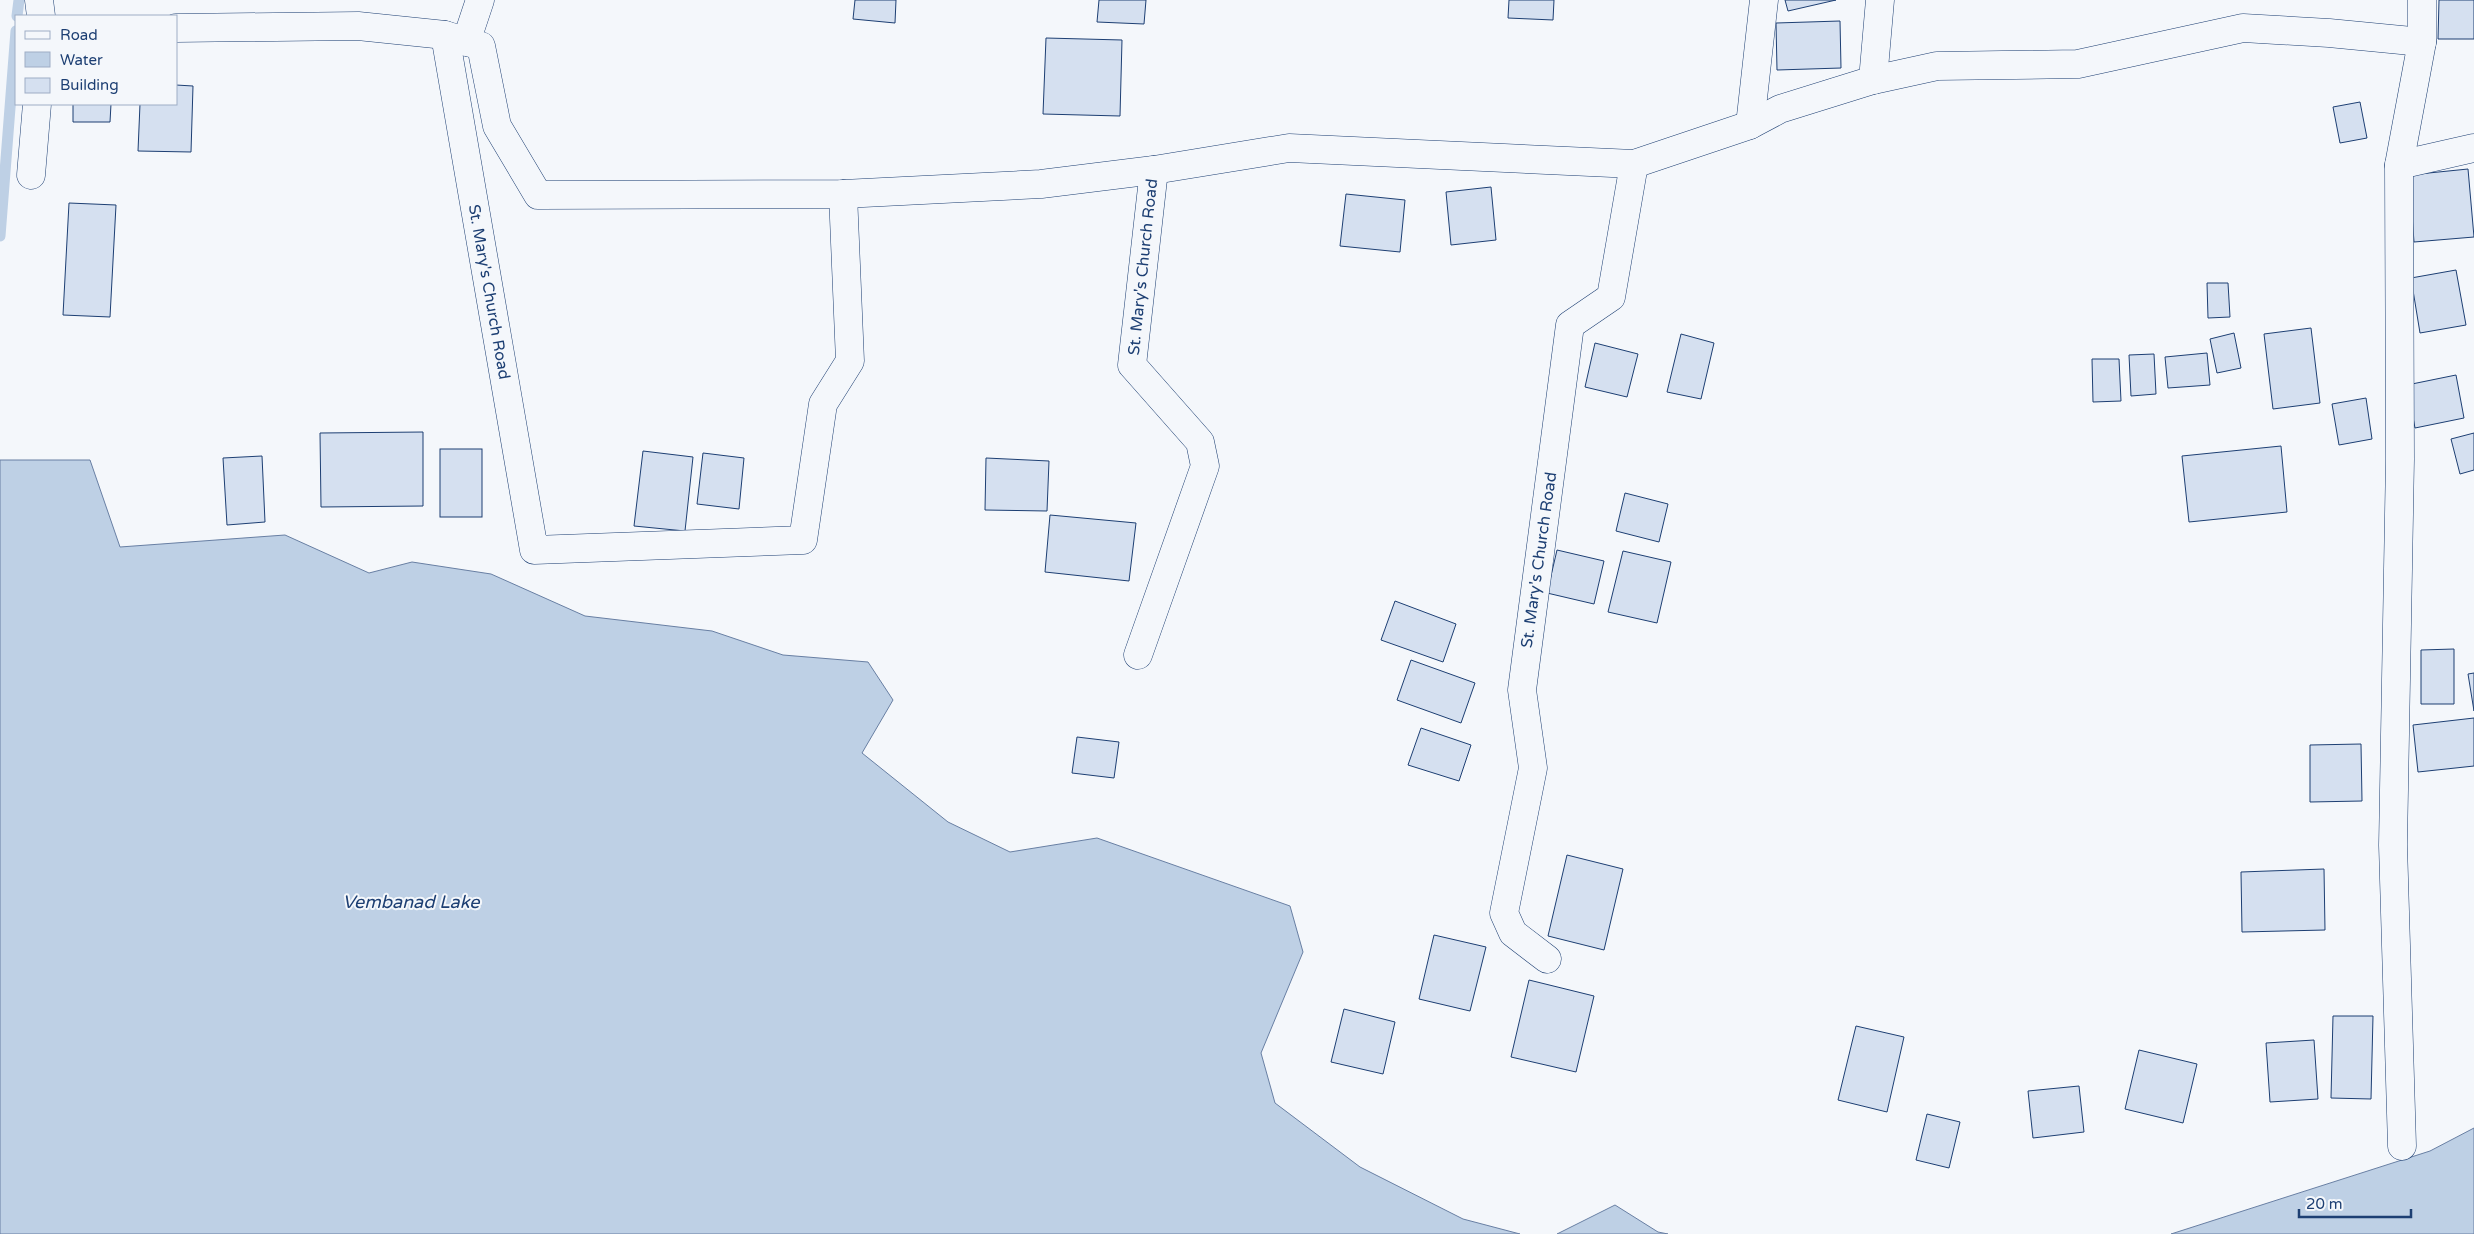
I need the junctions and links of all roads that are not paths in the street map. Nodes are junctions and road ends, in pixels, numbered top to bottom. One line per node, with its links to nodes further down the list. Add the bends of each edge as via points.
1 (39, 0): 6 (street)
2 (480, 0): 8 (street)
3 (1764, 0): 12 (street)
4 (1880, 0): 10 (street)
5 (2422, 0): 9 (street)
6 (41, 15)
7 (178, 28): 8 (street, via 358,26)
8 (456, 38): 18 (street, via 481,46 497,126 538,195); 18 (street, St. Mary's Church Road, via 534,550 803,540 823,404 850,362)
9 (2422, 42): 10 (street, via 2243,28 2078,64 1937,66); 15 (street)
10 (1873, 80): 12 (street, via 1780,109)
11 (36, 105): 17 (street)
12 (1750, 125): 14 (street)
13 (2474, 148): 15 (street)
14 (1634, 164): 16 (street, via 1289,148); 20 (street, St. Mary's Church Road, via 1611,297 1570,325 1522,690 1533,768 1504,913 1513,933)
15 (2399, 165): 21 (street, via 2400,459 2393,846)
16 (1154, 170): 18 (street, via 1041,184); 19 (street, St. Mary's Church Road, via 1132,365 1200,442 1205,466)
17 (31, 175)
18 (843, 194)
19 (1138, 655)
20 (1547, 960)
21 (2402, 1146)

